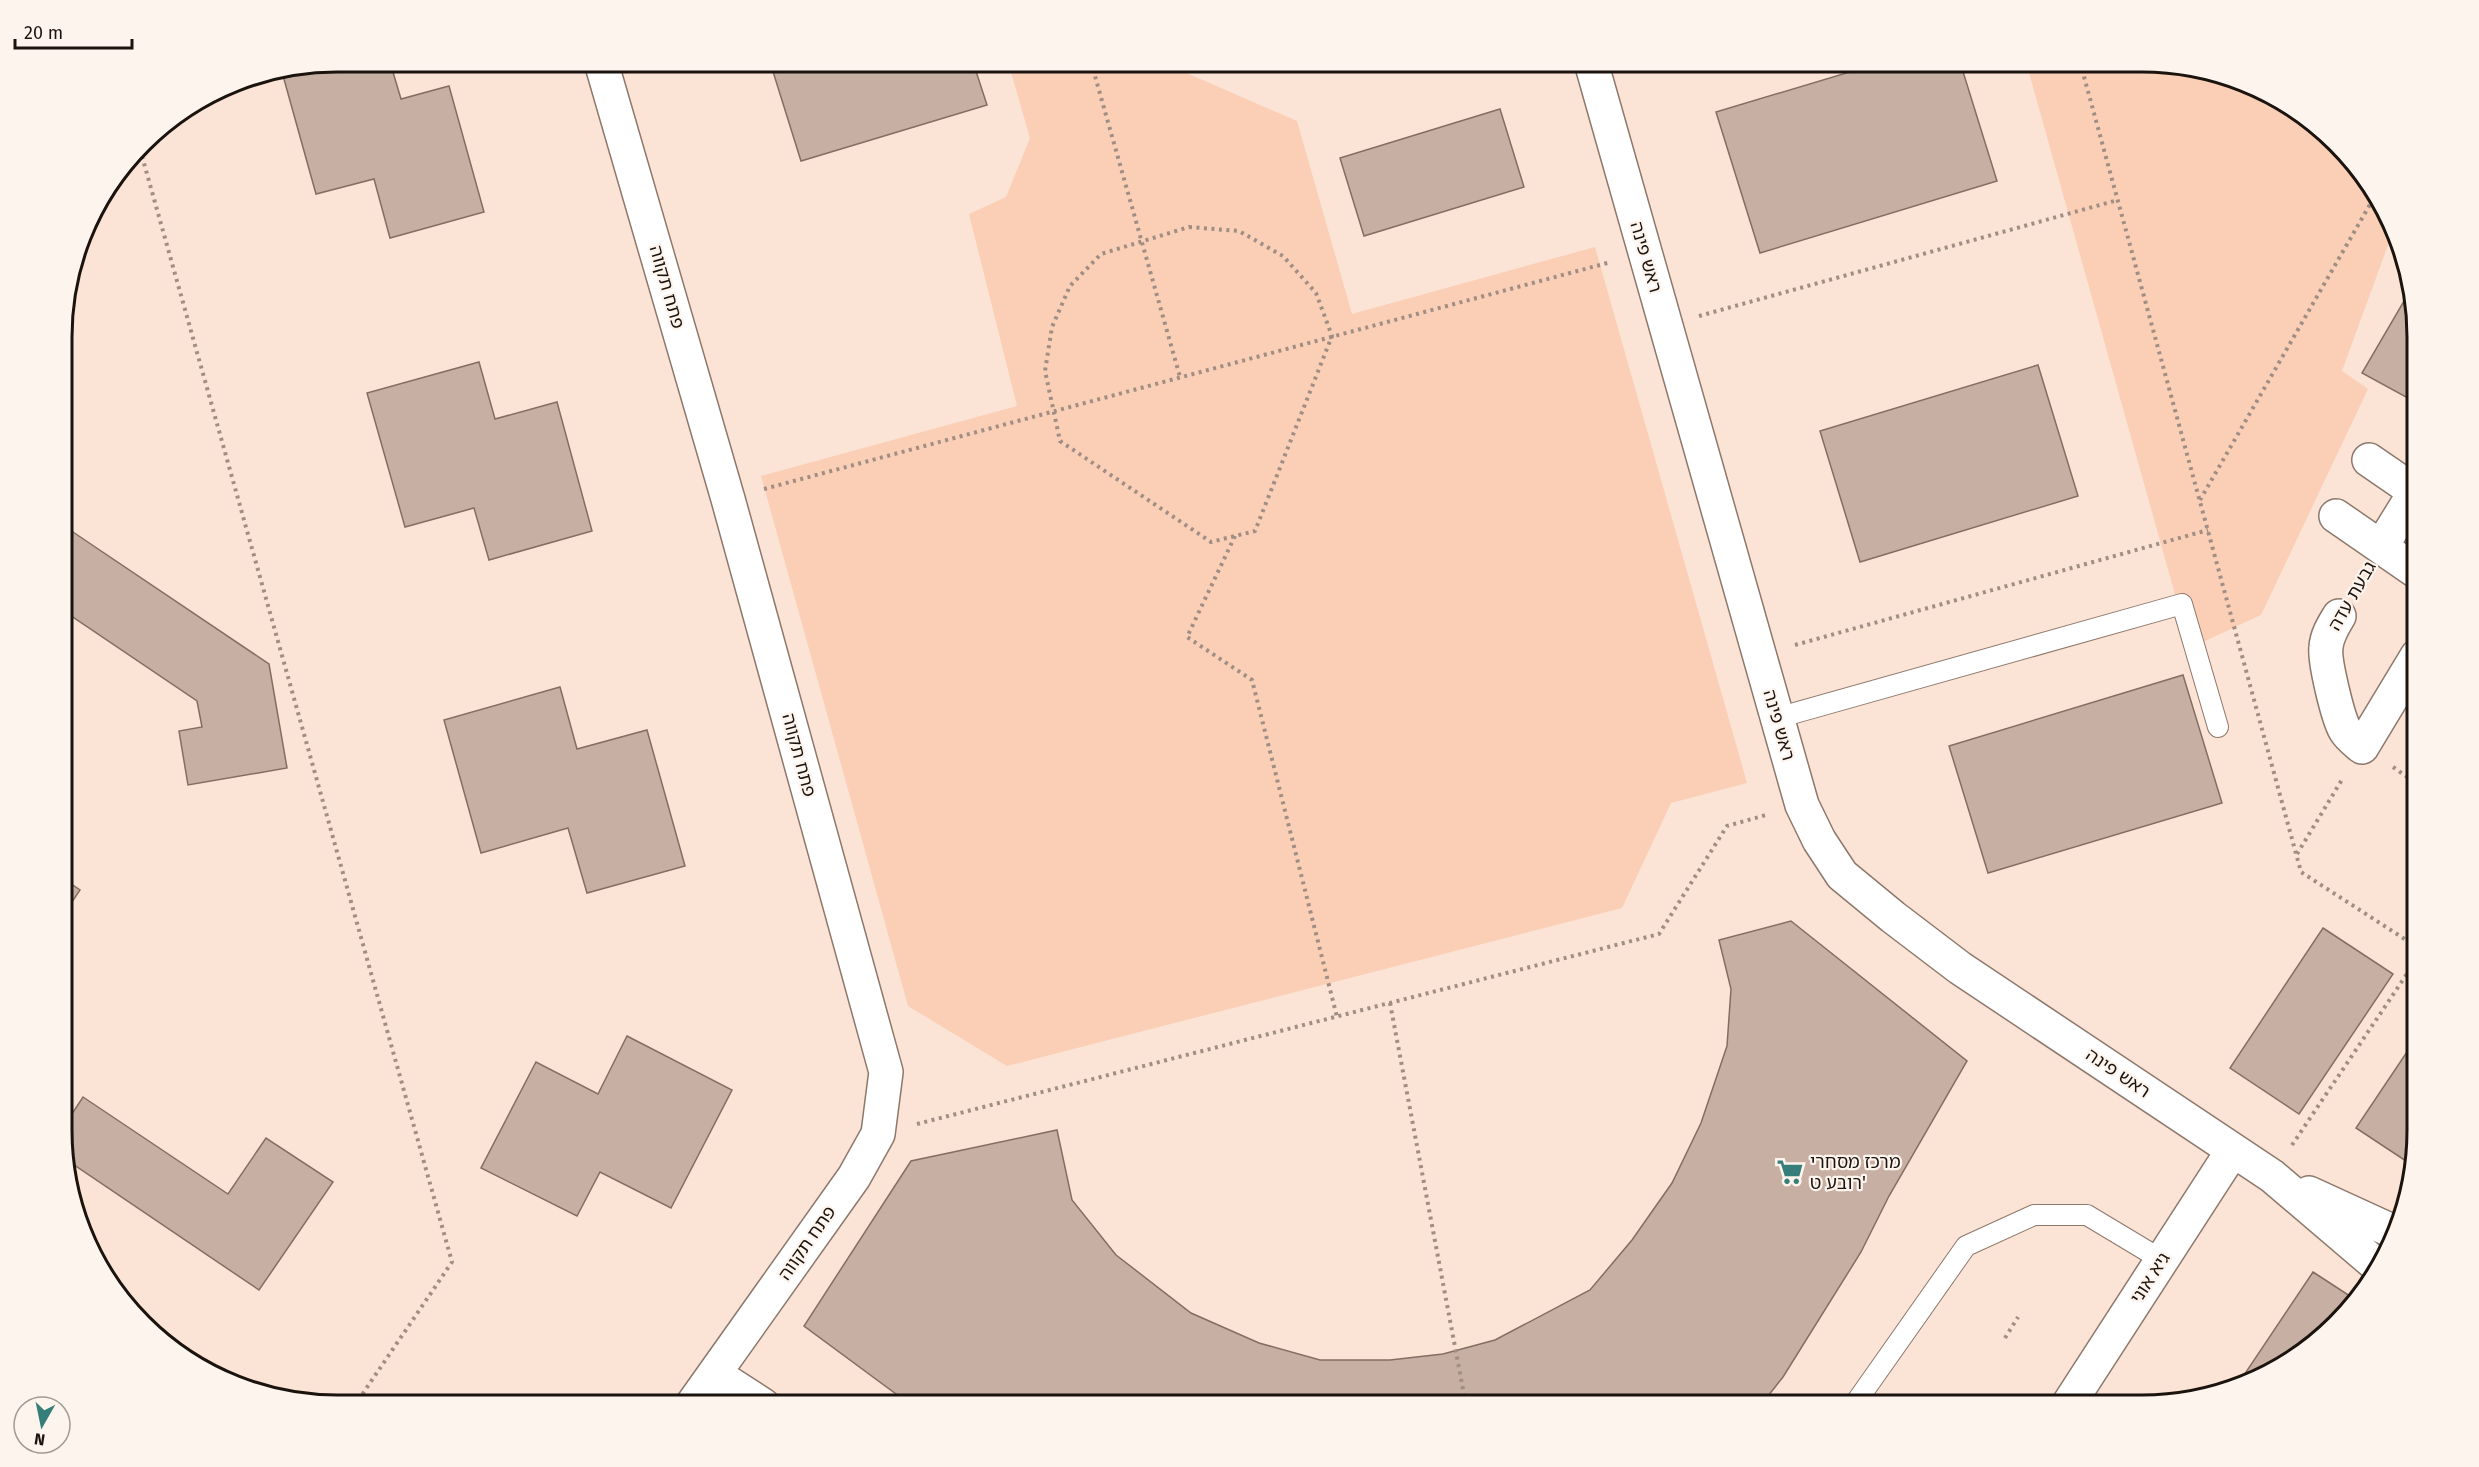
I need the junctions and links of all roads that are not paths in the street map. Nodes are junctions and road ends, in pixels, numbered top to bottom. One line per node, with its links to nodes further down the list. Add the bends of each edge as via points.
1 (605, 72): 18 (street, פתח תקווה, via 886,1072 878,1134 854,1177)
2 (1594, 72): 11 (street, ראש פינה)
3 (2369, 459): 4 (street, גבעת עדה)
4 (2407, 486)
5 (2407, 507): 7 (street, גבעת עדה)
6 (2336, 516): 7 (street, גבעת עדה)
7 (2381, 547): 8 (street, גבעת עדה)
8 (2407, 565)
9 (2339, 616): 10 (street, גבעת עדה, via 2325,647 2326,663 2345,730 2362,747)
10 (2407, 673)
11 (1777, 718): 12 (lane, via 2182,604); 13 (street, ראש פינה, via 1802,805 1842,875 1960,968)
12 (2218, 727)
13 (2233, 1150): 14 (street, ראש פינה); 16 (street, גיא אוני)
14 (2272, 1176): 15 (street, ראש פינה); 17 (street, ראש פינה)
15 (2388, 1229)
16 (2162, 1260): 21 (lane, via 2087,1215 2034,1215 2024,1219 1966,1246); 22 (street, גיא אוני)
17 (2373, 1262)
18 (715, 1374): 19 (street, פתח תקווה); 20 (street)
19 (699, 1395)
20 (748, 1395)
21 (1866, 1395)
22 (2074, 1395)

